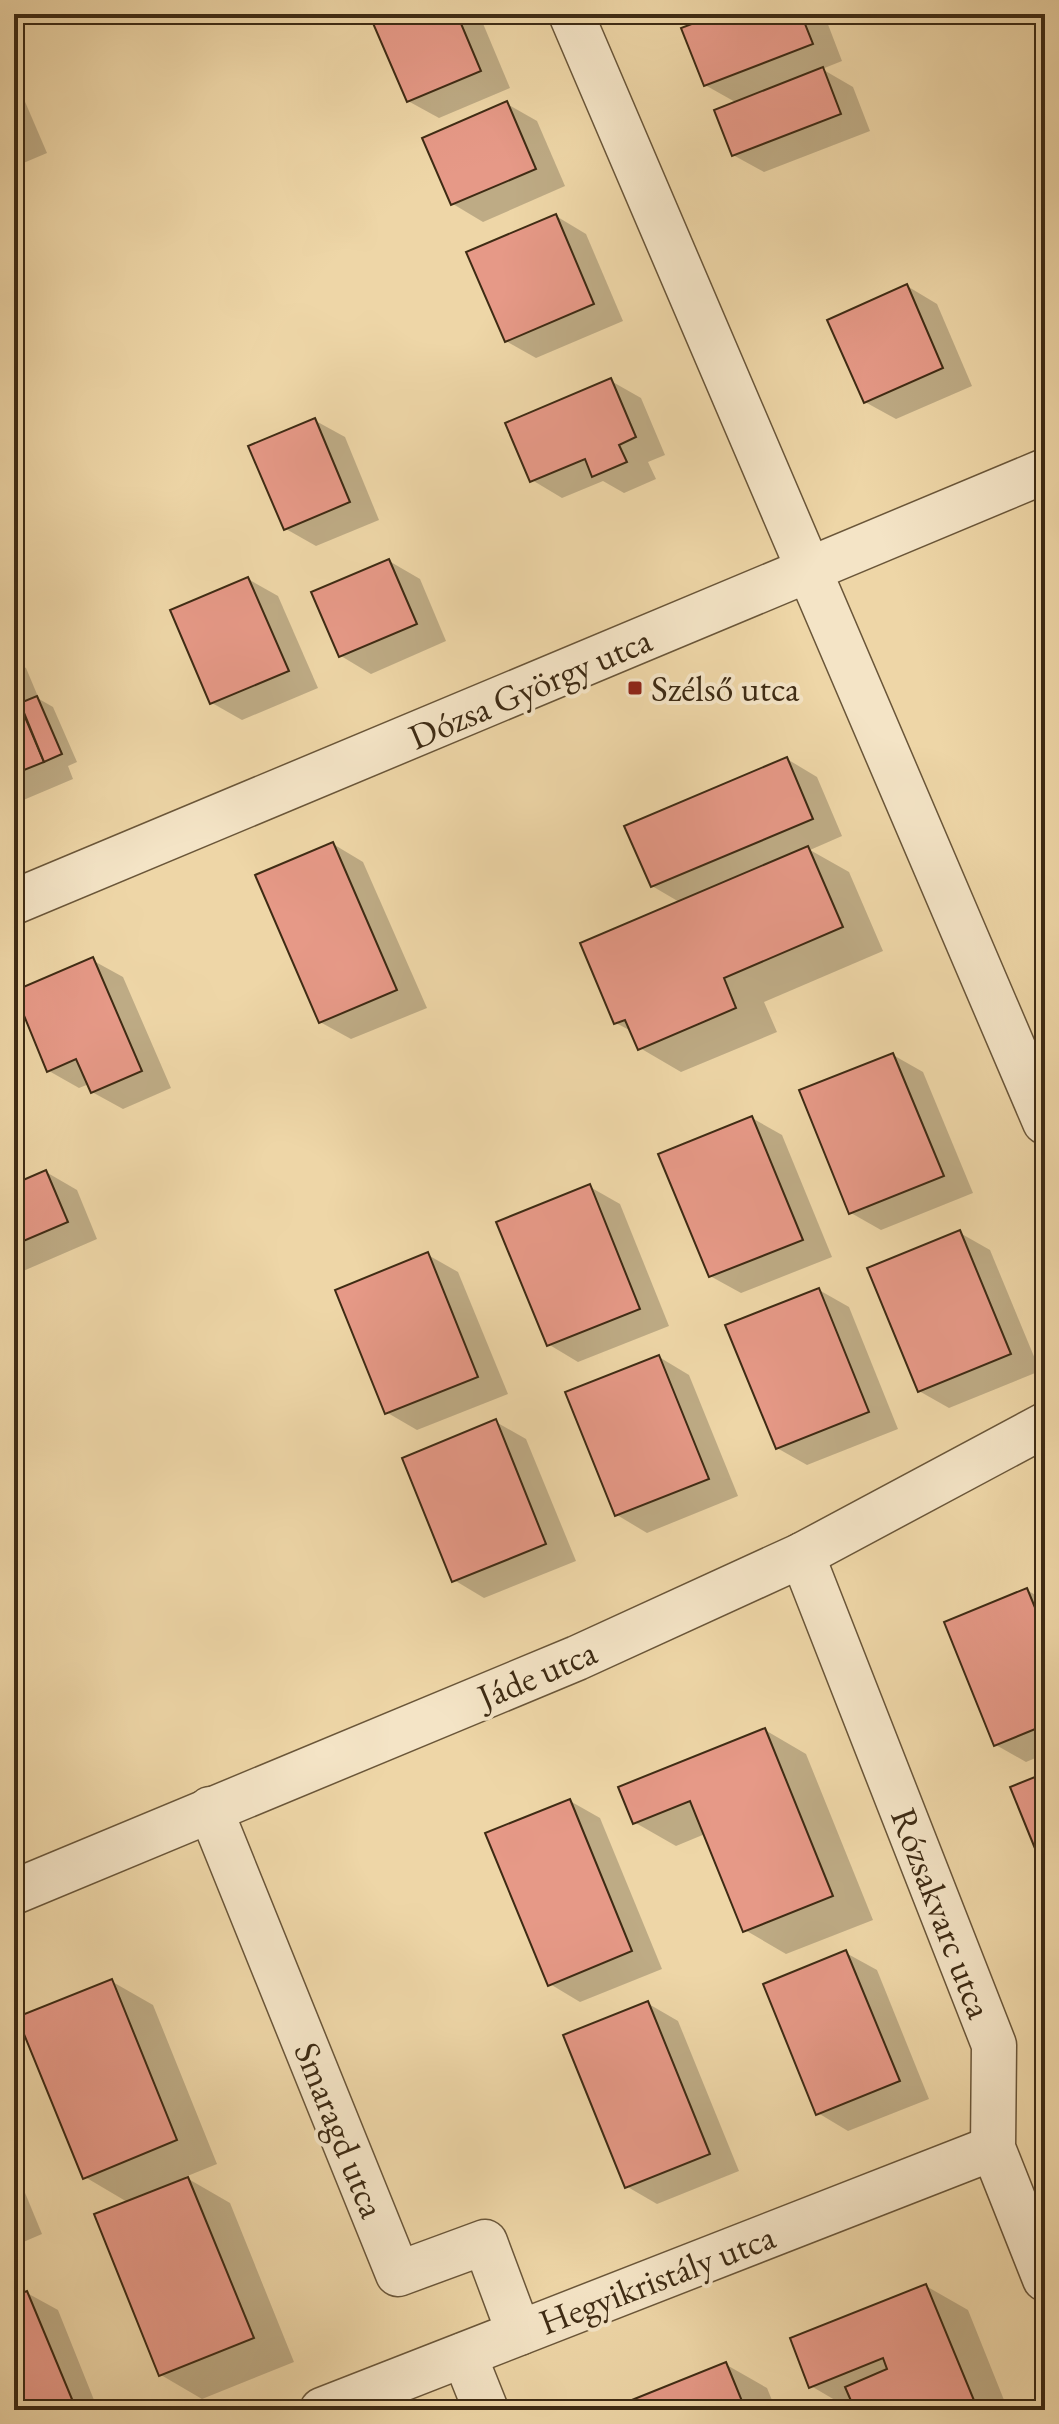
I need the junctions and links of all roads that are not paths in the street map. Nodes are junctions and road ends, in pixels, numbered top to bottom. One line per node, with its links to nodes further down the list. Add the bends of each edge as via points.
1 (571, 14): 3 (street)
2 (1045, 471): 3 (street, Dózsa György utca)
3 (808, 572): 4 (street, Dózsa György utca); 5 (street)
4 (14, 902)
5 (1045, 1122)
6 (1045, 1425): 7 (street, Jáde utca)
7 (802, 1555): 8 (street, Jáde utca, via 577,1658); 10 (street, Rózsakvarc utca, via 994,2045)
8 (210, 1809): 9 (street, Jáde utca); 12 (street, Smaragd utca, via 398,2274 485,2242)
9 (14, 1892)
10 (993, 2148): 11 (street, Rózsakvarc utca); 12 (street, Hegyikristály utca)
11 (1045, 2279)
12 (519, 2333): 13 (street, Hegyikristály utca)
13 (464, 2355): 14 (street, Hegyikristály utca); 15 (street)
14 (322, 2410)
15 (486, 2410)

